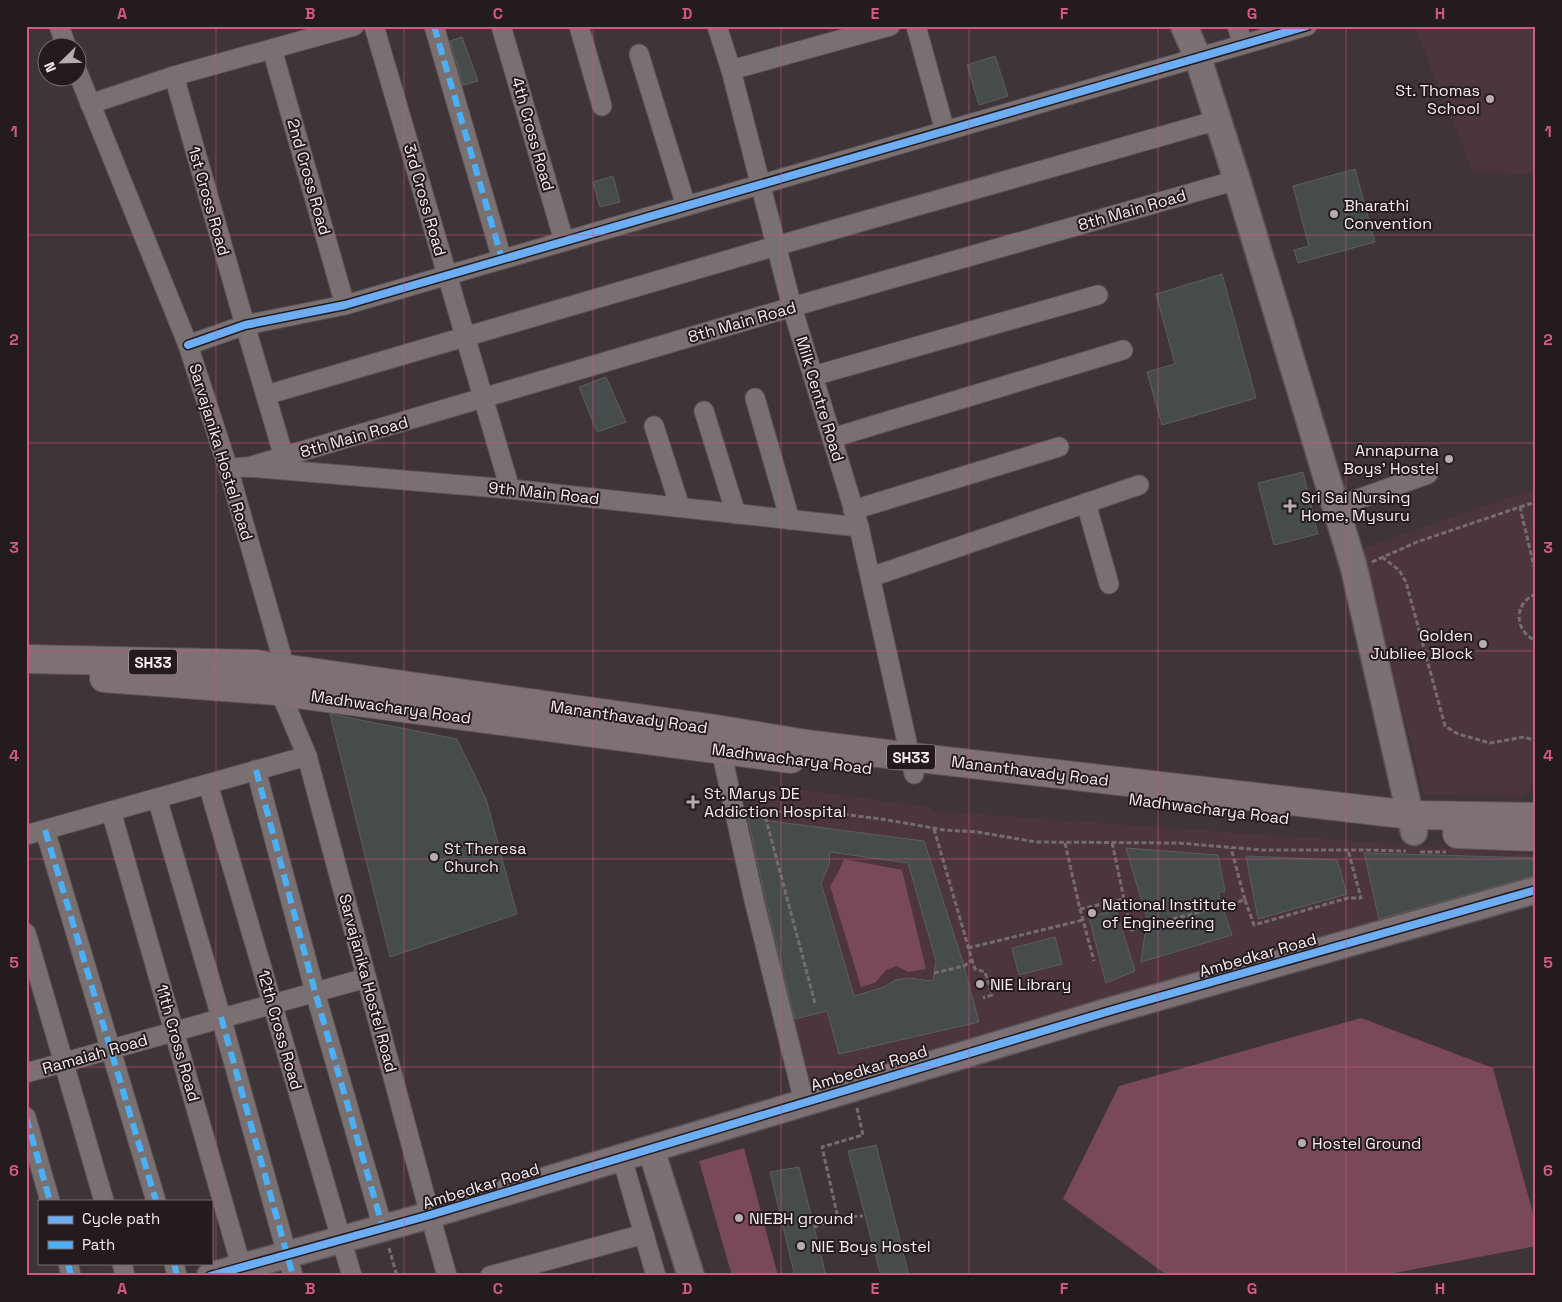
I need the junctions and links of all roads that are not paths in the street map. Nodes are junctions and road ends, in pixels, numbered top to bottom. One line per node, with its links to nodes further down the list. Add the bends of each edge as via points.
1 (59, 26): 13 (street)
2 (354, 26): 14 (street)
3 (374, 26): 30 (street, 3rd Cross Road)
4 (434, 26): 29 (street)
5 (502, 26): 27 (street, 4th Cross Road)
6 (579, 26): 21 (street)
7 (717, 26): 17 (street, Milk Centre Road)
8 (890, 26): 17 (street)
9 (916, 26): 23 (street)
10 (1184, 26): 16 (street)
11 (1307, 26): 12 (street)
12 (1240, 35): 16 (street)
13 (63, 38)
14 (272, 49): 18 (street); 32 (street, 2nd Cross Road)
15 (639, 54): 26 (street)
16 (1198, 58): 22 (street); 23 (street)
17 (731, 70): 25 (street, Milk Centre Road)
18 (174, 76): 20 (street); 34 (street, 1st Cross Road)
19 (84, 88): 20 (street, Sarvajanika Hostel Road)
20 (90, 104): 36 (street, Sarvajanika Hostel Road)
21 (602, 106)
22 (1218, 120): 24 (street); 28 (street)
23 (945, 132): 25 (street)
24 (1237, 180): 33 (street, 8th Main Road); 53 (street)
25 (760, 184): 26 (street); 28 (street, Milk Centre Road)
26 (686, 206): 27 (street)
27 (564, 241): 29 (street)
28 (776, 246): 33 (street, Milk Centre Road); 35 (street)
29 (502, 259): 30 (street)
30 (446, 275): 32 (street); 35 (street, 3rd Cross Road)
31 (1098, 295): 38 (street)
32 (345, 305): 34 (street)
33 (792, 307): 38 (street, Milk Centre Road); 41 (street, 8th Main Road)
34 (245, 325): 36 (street); 39 (street, 1st Cross Road)
35 (465, 337): 39 (street); 41 (street, 3rd Cross Road)
36 (188, 345): 48 (street, Sarvajanika Hostel Road)
37 (1123, 350): 44 (street)
38 (814, 376): 44 (street, Milk Centre Road)
39 (266, 395): 46 (street, 1st Cross Road)
40 (755, 398): 57 (street)
41 (483, 399): 46 (street, 8th Main Road); 51 (street, 3rd Cross Road)
42 (704, 410): 55 (street)
43 (654, 426): 54 (street)
44 (832, 438): 56 (street, Milk Centre Road)
45 (1059, 447): 56 (street)
46 (284, 457): 47 (street, 8th Main Road)
47 (248, 467): 48 (street, 9th Main Road); 51 (street, 9th Main Road)
48 (228, 468): 62 (street, Sarvajanika Hostel Road)
49 (1428, 474): 53 (street)
50 (1139, 485): 52 (street)
51 (510, 489): 54 (street, 9th Main Road)
52 (1086, 503): 58 (street); 59 (street)
53 (1336, 507): 71 (street, via 1354,568)
54 (680, 508): 55 (street, 9th Main Road)
55 (736, 514): 57 (street, 9th Main Road)
56 (856, 519): 57 (street, 9th Main Road); 58 (street, Milk Centre Road)
57 (790, 520)
58 (871, 576): 65 (street, Milk Centre Road)
59 (1109, 584)
60 (26, 659): 62 (main road, Mananthavady Road / SH33, via 256,664)
61 (26, 677): 62 (main road)
62 (283, 681): 63 (main road, Mananthavady Road / SH33); 64 (street, Sarvajanika Hostel Road)
63 (718, 740): 65 (main road, Mananthavady Road / SH33, via 806,744); 85 (street)
64 (307, 756): 66 (street); 77 (street, Sarvajanika Hostel Road)
65 (913, 766): 71 (main road, Mananthavady Road / SH33)
66 (256, 770): 67 (street); 78 (street)
67 (208, 784): 68 (street); 79 (street, 12th Cross Road)
68 (157, 798): 69 (street); 80 (street)
69 (111, 811): 72 (street); 81 (street, 11th Cross Road)
70 (1536, 817): 71 (main road, Mananthavady Road / SH33)
71 (1413, 823): 74 (main road)
72 (46, 830): 73 (street); 82 (street)
73 (26, 835)
74 (1536, 837)
75 (1536, 890): 85 (street, Ambedkar Road)
76 (26, 933): 83 (street)
77 (366, 978): 78 (street, Ramaiah Road); 92 (street, Sarvajanika Hostel Road)
78 (315, 992): 79 (street, Ramaiah Road); 93 (street)
79 (272, 1004): 80 (street, Ramaiah Road); 95 (street, 12th Cross Road)
80 (221, 1018): 81 (street, Ramaiah Road); 96 (street)
81 (174, 1032): 82 (street, Ramaiah Road); 97 (street, 11th Cross Road)
82 (112, 1050): 83 (street, Ramaiah Road); 91 (street)
83 (64, 1063): 84 (street, Ramaiah Road); 90 (street)
84 (26, 1074)
85 (804, 1102): 87 (street, Ambedkar Road)
86 (26, 1117): 89 (street)
87 (651, 1149): 88 (street, Ambedkar Road); 103 (street)
88 (622, 1158): 92 (street, Ambedkar Road); 94 (street)
89 (50, 1200)
90 (104, 1200)
91 (156, 1200)
92 (430, 1215): 93 (street, Ambedkar Road); 100 (street, Sarvajanika Hostel Road)
93 (383, 1228): 95 (street, Ambedkar Road)
94 (644, 1234): 101 (street); 102 (street)
95 (341, 1240): 96 (street, Ambedkar Road); 99 (street, 12th Cross Road)
96 (290, 1265): 97 (street, Ambedkar Road)
97 (243, 1271): 98 (street, Ambedkar Road)
98 (210, 1276)
99 (352, 1276)
100 (447, 1276)
101 (490, 1276)
102 (656, 1276)
103 (691, 1276)

